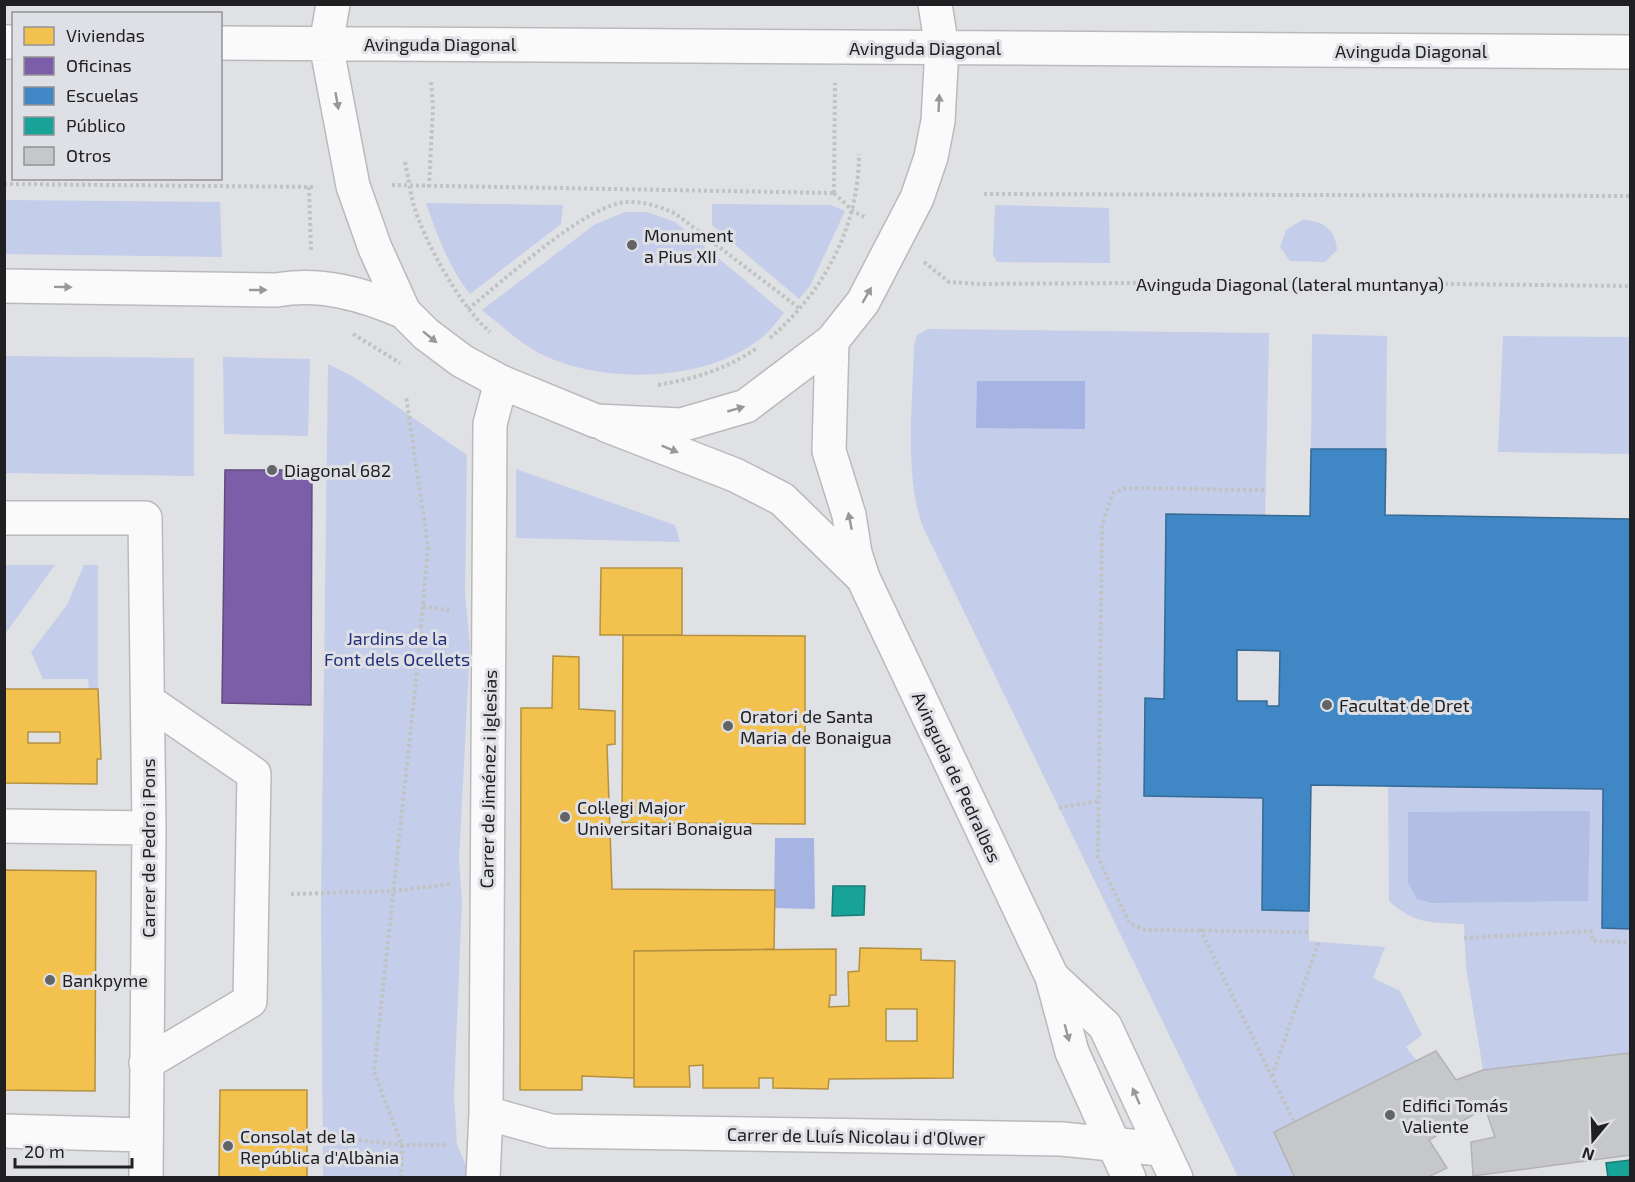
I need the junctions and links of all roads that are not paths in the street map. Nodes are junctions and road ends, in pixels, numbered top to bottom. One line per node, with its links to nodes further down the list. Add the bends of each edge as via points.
1 (333, 4): 4 (street)
2 (934, 4): 5 (street)
3 (222, 43): 4 (street, Avinguda Diagonal)
4 (326, 44): 5 (street, Avinguda Diagonal); 8 (street, one-way to 8, via 353,186)
5 (942, 48): 6 (street, Avinguda Diagonal); 9 (street, one-way to 5, via 863,302 917,198 938,121)
6 (1630, 52)
7 (4, 286): 8 (street, one-way to 8, via 276,290 312,287 357,294)
8 (404, 312): 10 (street, Avinguda de Pedralbes, one-way to 10, via 462,361)
9 (832, 341): 11 (street, one-way to 9, via 681,425 746,406); 13 (street, Avinguda de Pedralbes, one-way to 9, via 849,515 829,451)
10 (501, 382): 11 (street, Avinguda de Pedralbes); 19 (street, Carrer de Jiménez i Iglesias, via 490,424)
11 (596, 421): 13 (street, Avinguda de Pedralbes, one-way to 13, via 735,475 782,499)
12 (4, 518): 14 (street, Carrer de Pedro i Pons, via 146,518)
13 (862, 578): 17 (street, Avinguda de Pedralbes)
14 (148, 701): 16 (street, Carrer de Pedro i Pons); 18 (street, via 254,774 250,1001)
15 (4, 826): 16 (street)
16 (149, 828): 18 (street, Carrer de Pedro i Pons)
17 (1052, 977): 22 (street, Avinguda de Pedralbes, one-way to 22, via 1072,1052); 23 (street, Avinguda de Pedralbes, one-way to 17, via 1105,1026)
18 (146, 1063): 21 (street, Carrer de Pedro i Pons)
19 (486, 1113): 22 (street, Carrer de Lluís Nicolau i d'Olwer, via 551,1131); 24 (street, Carrer de Jiménez i Iglesias)
20 (4, 1131): 21 (street)
21 (146, 1134): 25 (street, Carrer de Pedro i Pons)
22 (1113, 1143): 23 (street, Carrer de Lluís Nicolau i d'Olwer); 26 (street, Avinguda de Pedralbes)
23 (1160, 1149): 27 (street, Avinguda de Pedralbes)
24 (484, 1163)
25 (146, 1178)
26 (1129, 1178)
27 (1176, 1178)

